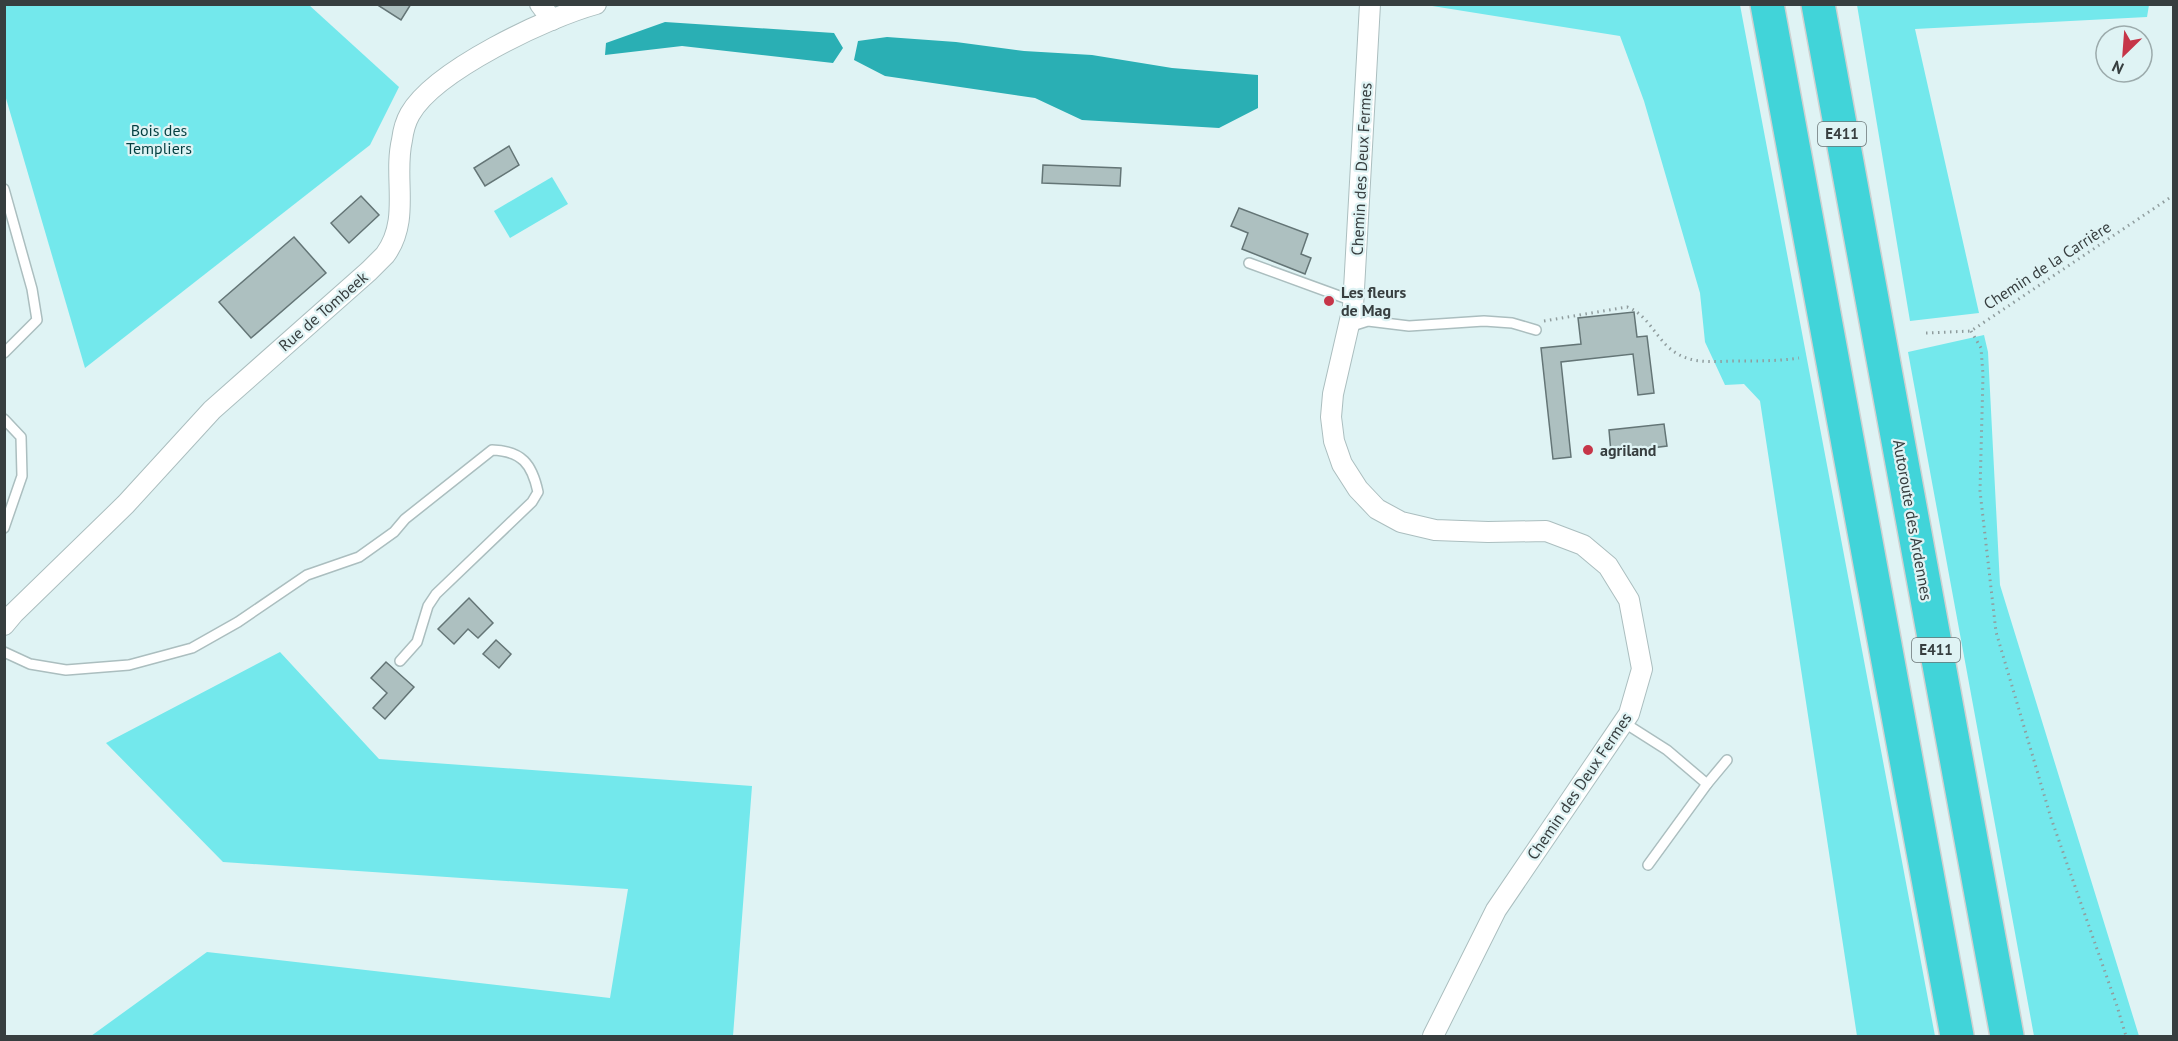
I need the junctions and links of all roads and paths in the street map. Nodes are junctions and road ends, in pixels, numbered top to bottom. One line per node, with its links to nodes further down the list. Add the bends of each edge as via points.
1 (540, 4): 6 (street)
2 (596, 4): 6 (street, Rue de Tombeek)
3 (1370, 4): 10 (street, Chemin des Deux Fermes)
4 (1767, 4): 28 (highway, E411)
5 (1818, 4): 29 (highway, Autoroute des Ardennes / E411)
6 (552, 20): 20 (street, Rue de Tombeek, via 504,42 429,90 410,114 401,140 401,210 386,254 212,410 126,504)
7 (4, 189): 16 (lane, via 38,320)
8 (2174, 195): 14 (path, Chemin de la Carrière)
9 (1249, 263): 10 (lane)
10 (1353, 301): 12 (street, Chemin des Deux Fermes)
11 (1557, 320): 17 (path, via 1627,307 1639,313 1669,347 1693,360 1707,363)
12 (1349, 327): 13 (lane, via 1368,321 1409,327 1484,321); 23 (street, Chemin des Deux Fermes, via 1331,417 1342,464 1358,489 1377,509 1401,522 1435,530 1546,531 1583,545 1596,555 1608,566 1629,600 1642,669)
13 (1536, 330)
14 (1971, 331): 15 (path); 30 (path, via 1981,348 1980,491 1996,632 2051,818)
15 (1926, 333)
16 (4, 353)
17 (1799, 358)
18 (4, 419): 19 (lane, via 21,437 22,476)
19 (4, 528)
20 (8, 615)
21 (4, 652): 22 (lane, via 30,664 66,670 129,665 192,648 307,575 359,557 492,450 512,452 525,460 538,492 436,594 428,606 417,642)
22 (400, 661)
23 (1623, 722): 25 (lane, via 1667,750); 27 (street, Chemin des Deux Fermes, via 1496,910)
24 (1727, 760): 25 (lane)
25 (1707, 784): 26 (lane)
26 (1648, 865)
27 (1433, 1036)
28 (1957, 1036)
29 (2007, 1036)
30 (2126, 1036)

